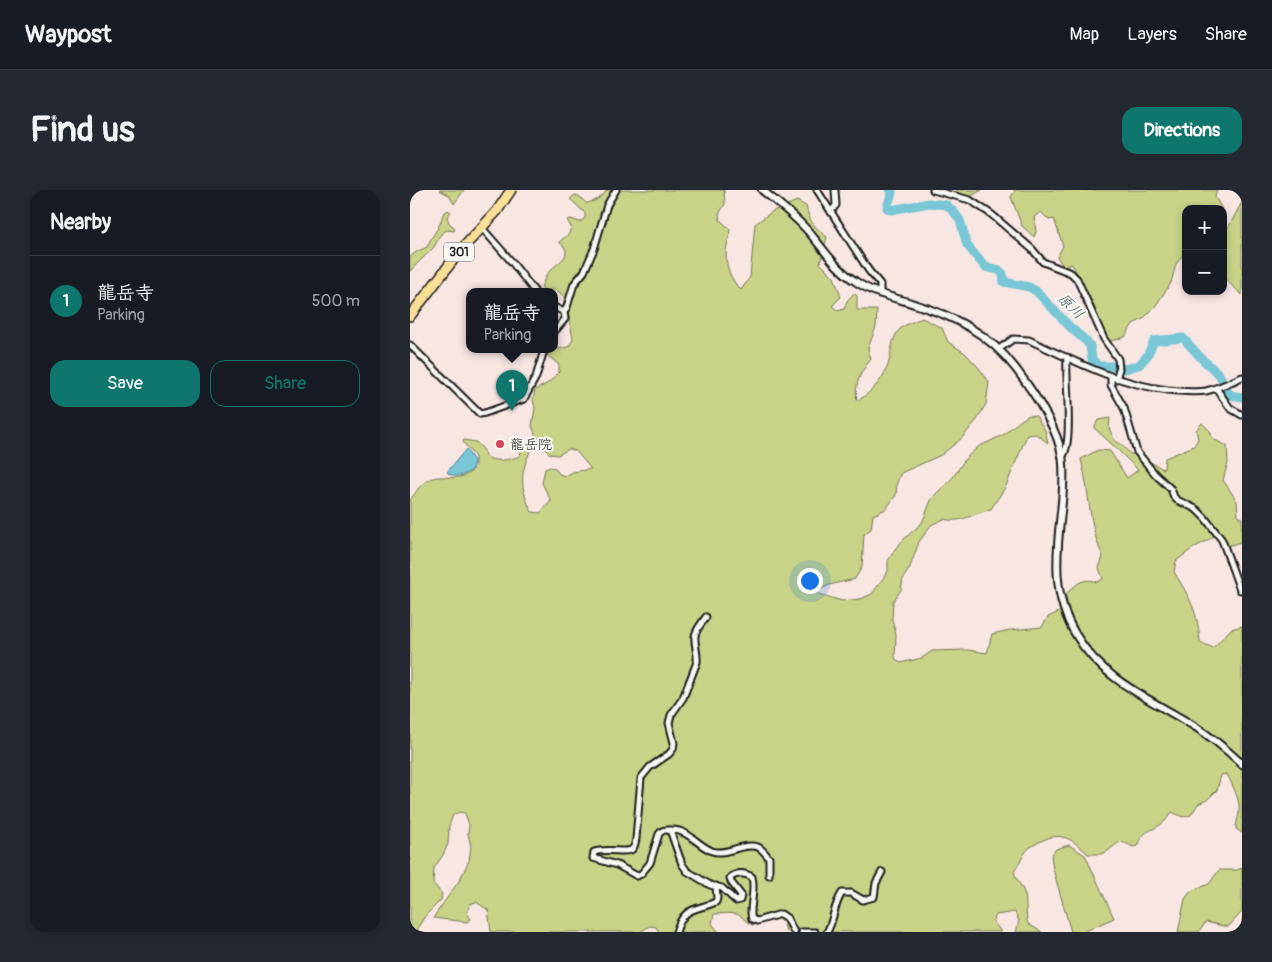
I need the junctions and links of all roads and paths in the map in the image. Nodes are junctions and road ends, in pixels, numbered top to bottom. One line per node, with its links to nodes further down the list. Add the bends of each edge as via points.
1 (511, 190): 8 (highway, 301)
2 (616, 190): 12 (street, via 607,205 594,249 584,272 574,284)
3 (762, 190): 10 (street, via 798,219 845,275)
4 (818, 190): 7 (street)
5 (835, 190): 7 (street, via 836,205)
6 (933, 190): 20 (street, via 970,200 991,214 1043,262 1078,279 1119,367)
7 (831, 212): 10 (street, via 868,271 880,284)
8 (482, 228): 9 (street); 13 (highway, 301, via 445,268)
9 (532, 288)
10 (880, 294): 16 (street, via 954,318)
11 (558, 309): 12 (street)
12 (564, 312): 14 (street, via 565,319)
13 (410, 316)
14 (558, 327)
15 (410, 345): 17 (street, via 480,414 524,399 536,377)
16 (1000, 349): 18 (street, via 1020,338); 23 (street, via 1040,406 1052,427)
17 (543, 353)
18 (1067, 357): 20 (street); 23 (street, via 1067,448)
19 (1242, 377): 21 (street)
20 (1113, 378): 21 (street, via 1153,388 1196,392); 24 (street, via 1111,385 1124,408 1137,452 1171,489 1174,497 1196,509 1218,533)
21 (1218, 387): 22 (street, via 1230,408)
22 (1242, 415)
23 (1062, 457): 26 (street, via 1056,576 1062,604 1076,636 1106,671 1121,683 1196,727)
24 (1240, 590)
25 (706, 617): 27 (street, via 694,638 698,656 696,667 669,723 673,749 641,778 634,847 625,851 607,849 594,852 593,858 637,876 650,863 659,834 665,829)
26 (1242, 764)
27 (670, 830): 29 (street, via 680,830 715,852 760,848 769,858); 30 (street, via 687,871)
28 (882, 872): 35 (street, via 874,897 863,900 851,893 842,894 836,902)
29 (769, 875)
30 (716, 886): 31 (street, via 716,902 691,909); 32 (street, via 736,901 740,900 742,895 730,878 746,874 753,881 752,919 757,921 781,914 788,918)
31 (676, 932)
32 (794, 932)
33 (802, 932): 34 (street)
34 (815, 932)
35 (827, 932)

